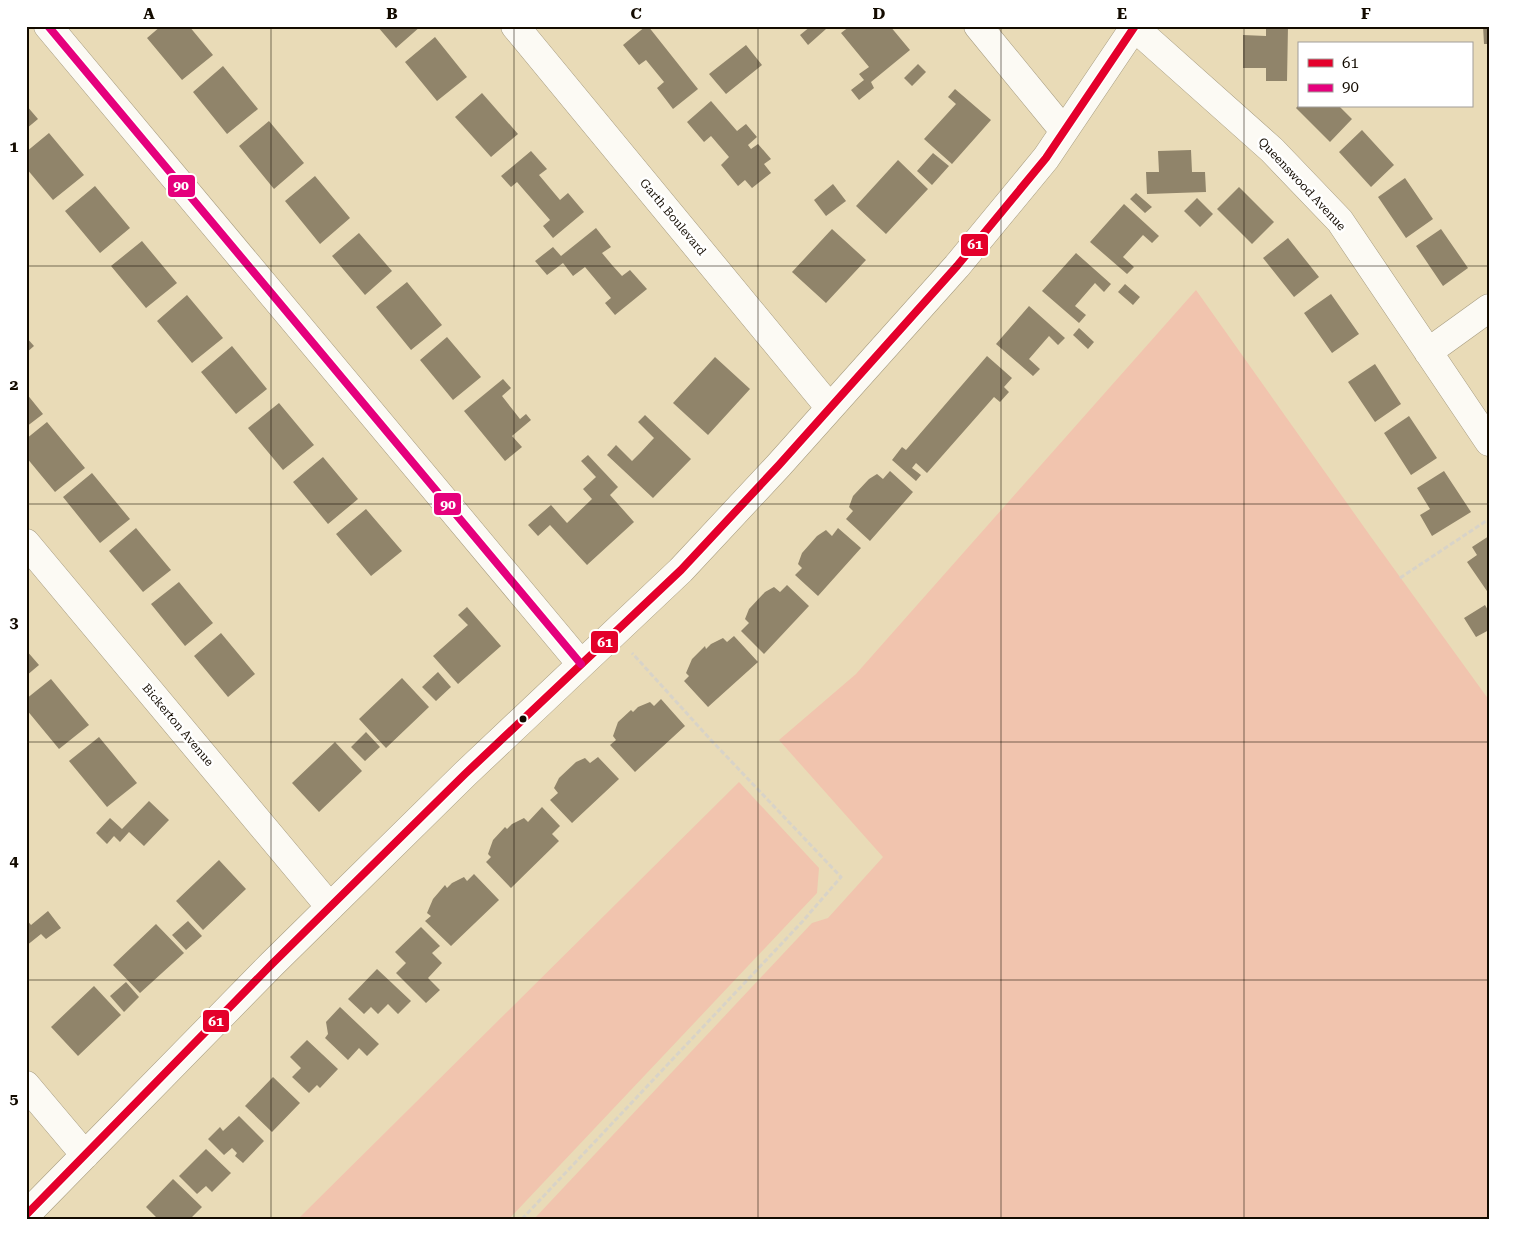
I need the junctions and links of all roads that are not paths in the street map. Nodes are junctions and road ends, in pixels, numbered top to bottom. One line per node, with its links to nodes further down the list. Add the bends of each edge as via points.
1 (48, 26): 11 (street)
2 (515, 26): 8 (street, Garth Boulevard)
3 (978, 26): 5 (street)
4 (1134, 27): 5 (street); 7 (street, Queenswood Avenue, via 1272,150 1340,221)
5 (1064, 131): 8 (street, via 1046,158 957,266)
6 (1489, 308): 7 (street)
7 (1428, 352): 9 (street, Queenswood Avenue)
8 (830, 408): 11 (street, via 681,570)
9 (1489, 442)
10 (26, 543): 12 (street, Bickerton Avenue)
11 (581, 664): 12 (street)
12 (330, 907): 14 (street)
13 (26, 1085): 14 (street)
14 (84, 1155): 15 (street)
15 (26, 1215)

